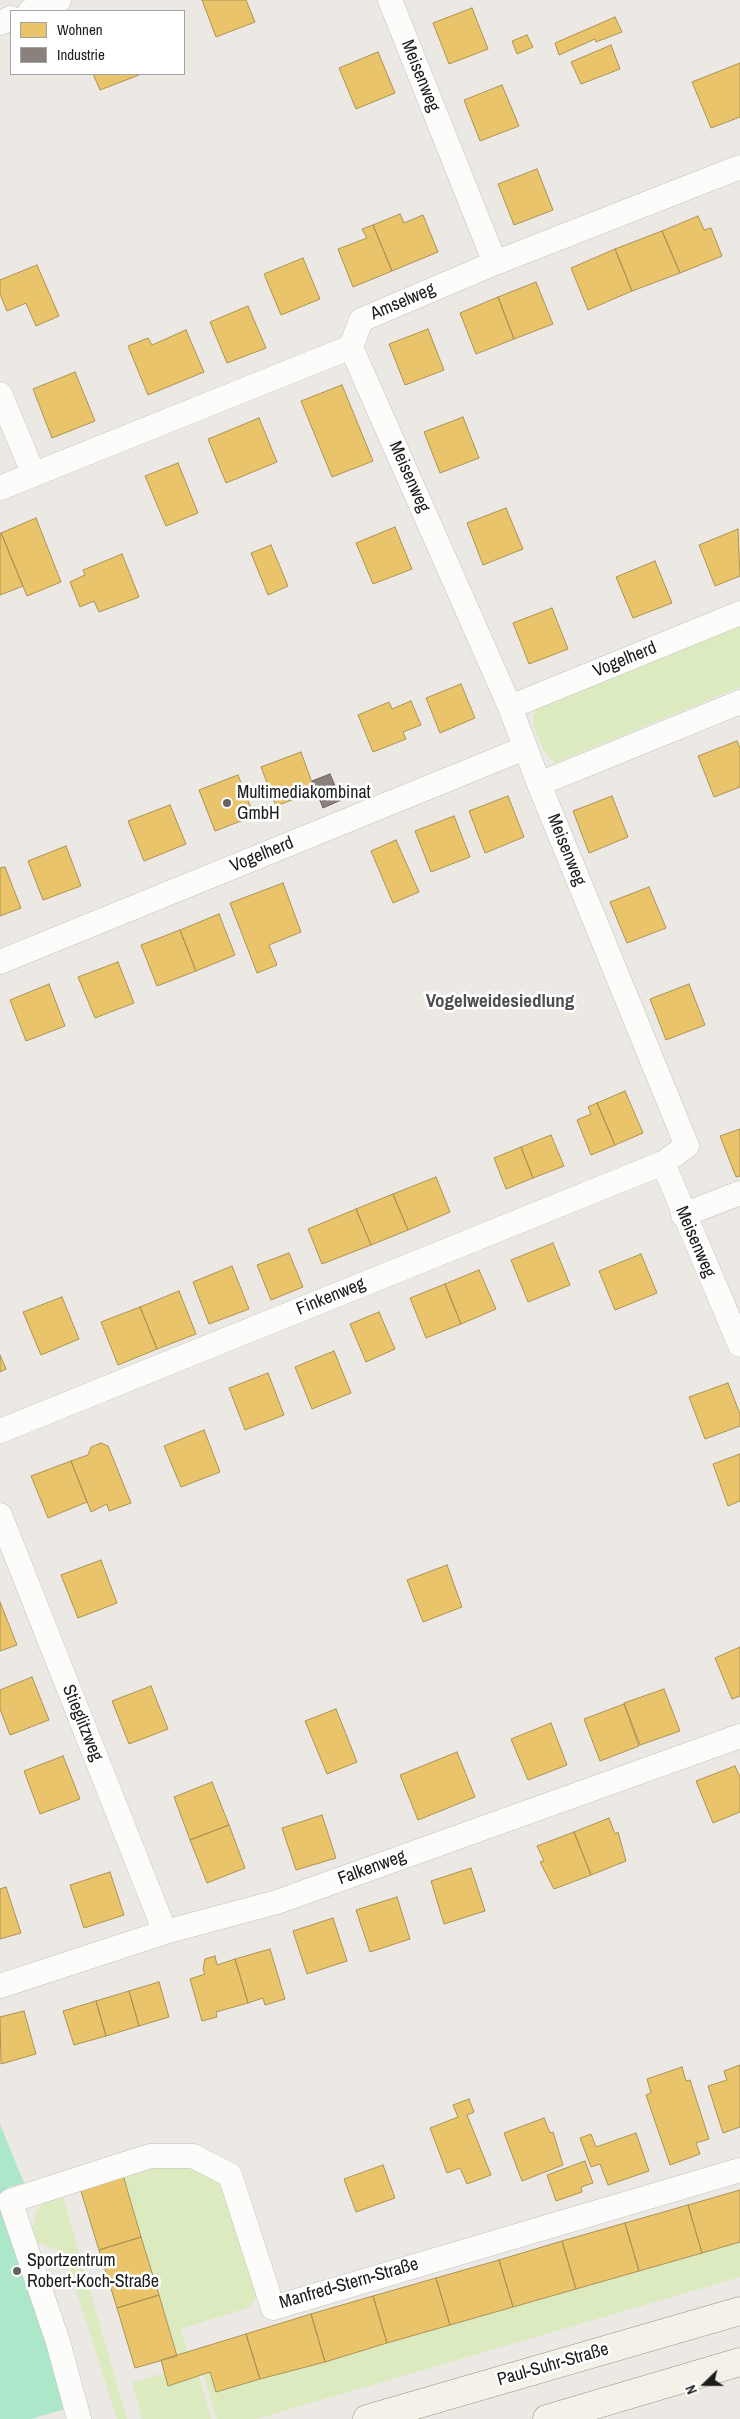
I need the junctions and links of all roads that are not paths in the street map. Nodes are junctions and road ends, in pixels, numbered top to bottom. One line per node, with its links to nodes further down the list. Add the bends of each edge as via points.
1 (59, 0): 3 (street)
2 (390, 0): 5 (street, Meisenweg)
3 (33, 10)
4 (740, 167): 5 (street, Amselweg)
5 (495, 263): 6 (street, Amselweg, via 361,320)
6 (351, 347): 8 (street); 12 (street, Meisenweg)
7 (0, 394): 8 (street)
8 (34, 475): 9 (street)
9 (0, 488)
10 (740, 613): 12 (street, Vogelherd)
11 (740, 702): 14 (street)
12 (510, 707): 13 (street, Meisenweg)
13 (525, 748): 14 (street, Meisenweg); 15 (street, Vogelherd)
14 (539, 784): 16 (street, Meisenweg, via 687,1146)
15 (0, 962)
16 (663, 1163): 18 (street, Meisenweg); 20 (street, Finkenweg)
17 (740, 1193): 18 (street)
18 (683, 1215): 19 (street, Meisenweg)
19 (740, 1345)
20 (0, 1431)
21 (0, 1515): 23 (street, Stieglitzweg)
22 (740, 1736): 23 (street, Falkenweg, via 278,1902)
23 (165, 1932): 24 (street, Falkenweg)
24 (0, 1986)
25 (740, 2170): 28 (street, Manfred-Stern-Straße, via 273,2308 230,2175 193,2156 150,2156 10,2201 58,2342)
26 (740, 2311): 29 (street, Paul-Suhr-Straße)
27 (740, 2362): 30 (street)
28 (78, 2419)
29 (367, 2419)
30 (547, 2419)

